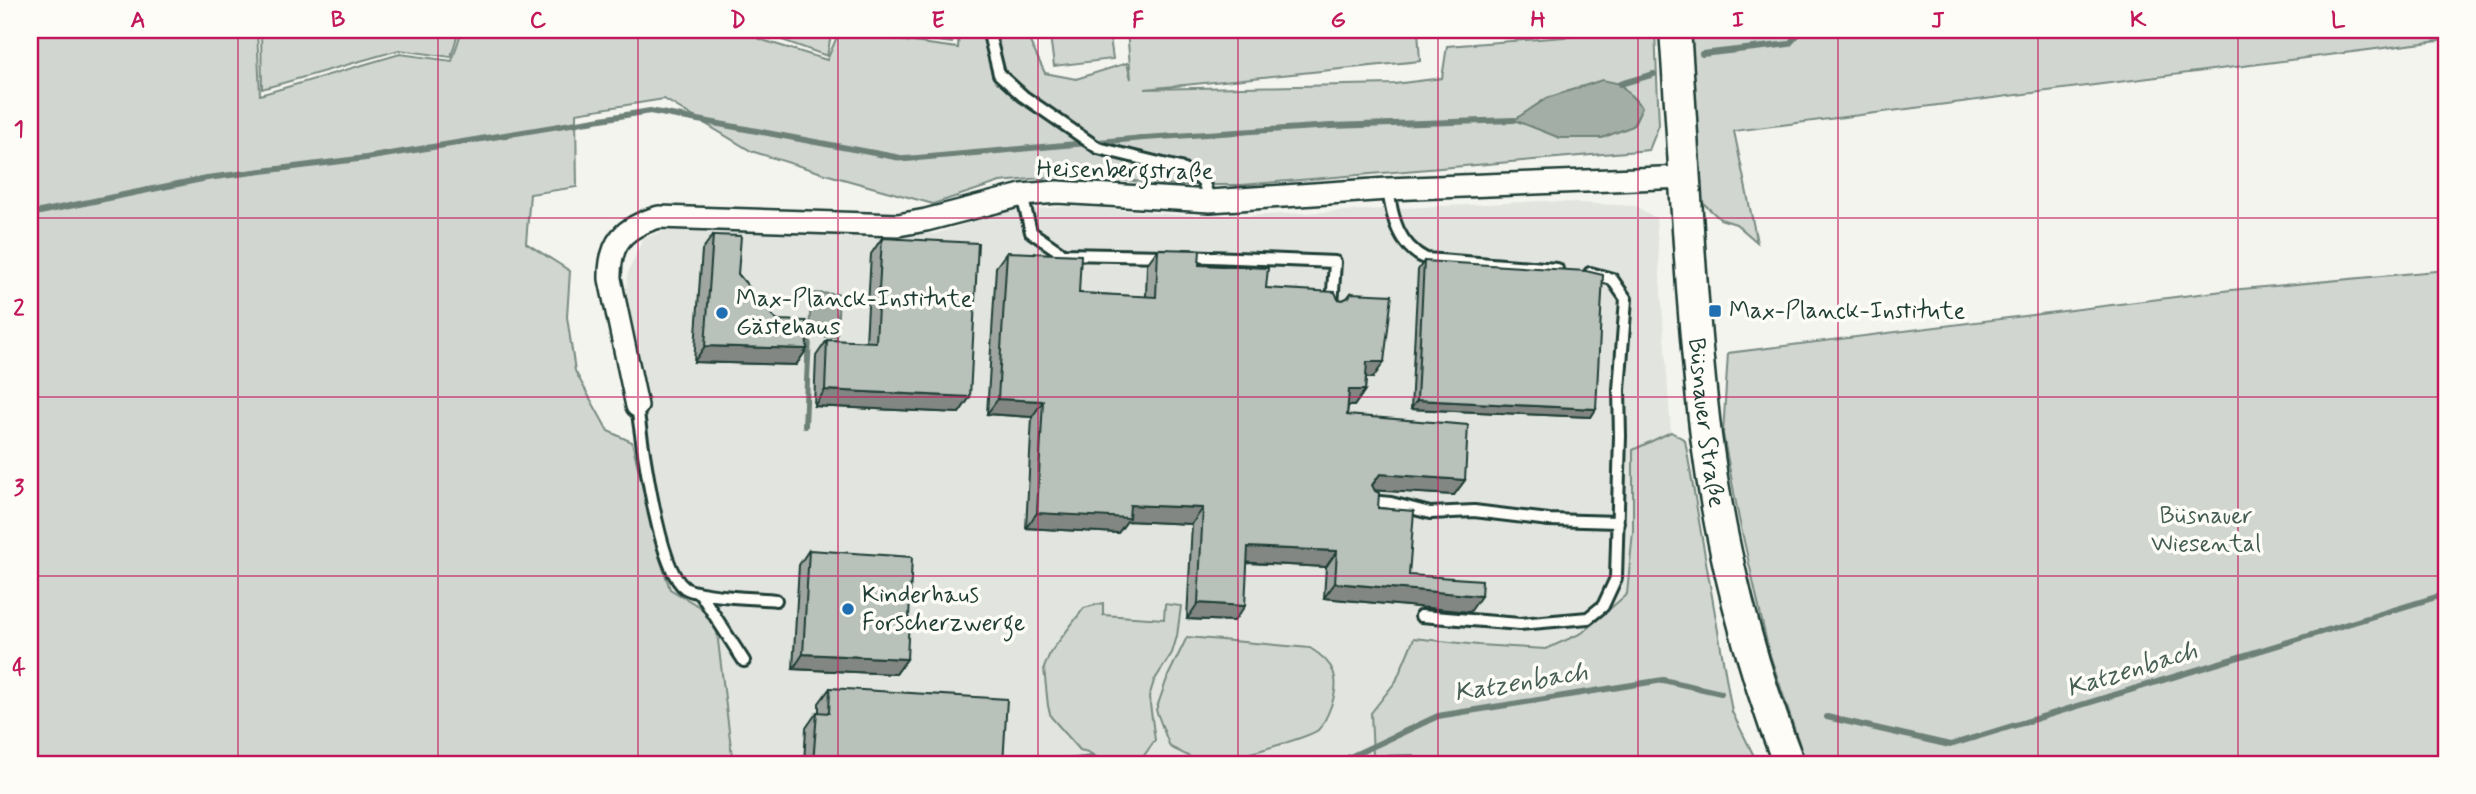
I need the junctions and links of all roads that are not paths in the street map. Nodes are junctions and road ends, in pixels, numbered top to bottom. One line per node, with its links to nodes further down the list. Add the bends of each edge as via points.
1 (988, 30): 6 (lane, via 999,74 1023,96 1098,148 1180,168 1203,181)
2 (1675, 30): 3 (street, Büsnauer Straße)
3 (1686, 177): 4 (street, Heisenbergstraße); 17 (street, Büsnauer Straße, via 1699,362 1715,492 1743,624)
4 (1388, 189): 6 (street, Heisenbergstraße); 7 (lane, via 1402,241 1436,266)
5 (1022, 195): 6 (street, Heisenbergstraße, via 1057,192); 9 (lane, via 1031,232 1063,254 1335,262); 10 (street, Heisenbergstraße, via 898,225 693,217 659,217 639,223 625,232 610,262)
6 (1210, 201)
7 (1567, 270)
8 (1581, 274): 12 (lane, via 1612,279 1626,299 1619,390)
9 (1332, 308)
10 (637, 406): 13 (lane, via 660,533 672,572 685,587)
11 (1368, 501): 12 (lane, via 1430,513 1474,511)
12 (1618, 522): 15 (lane, via 1616,578 1602,606 1588,618 1520,624)
13 (700, 593): 14 (lane); 16 (lane)
14 (776, 600)
15 (1422, 616)
16 (744, 661)
17 (1789, 764)

